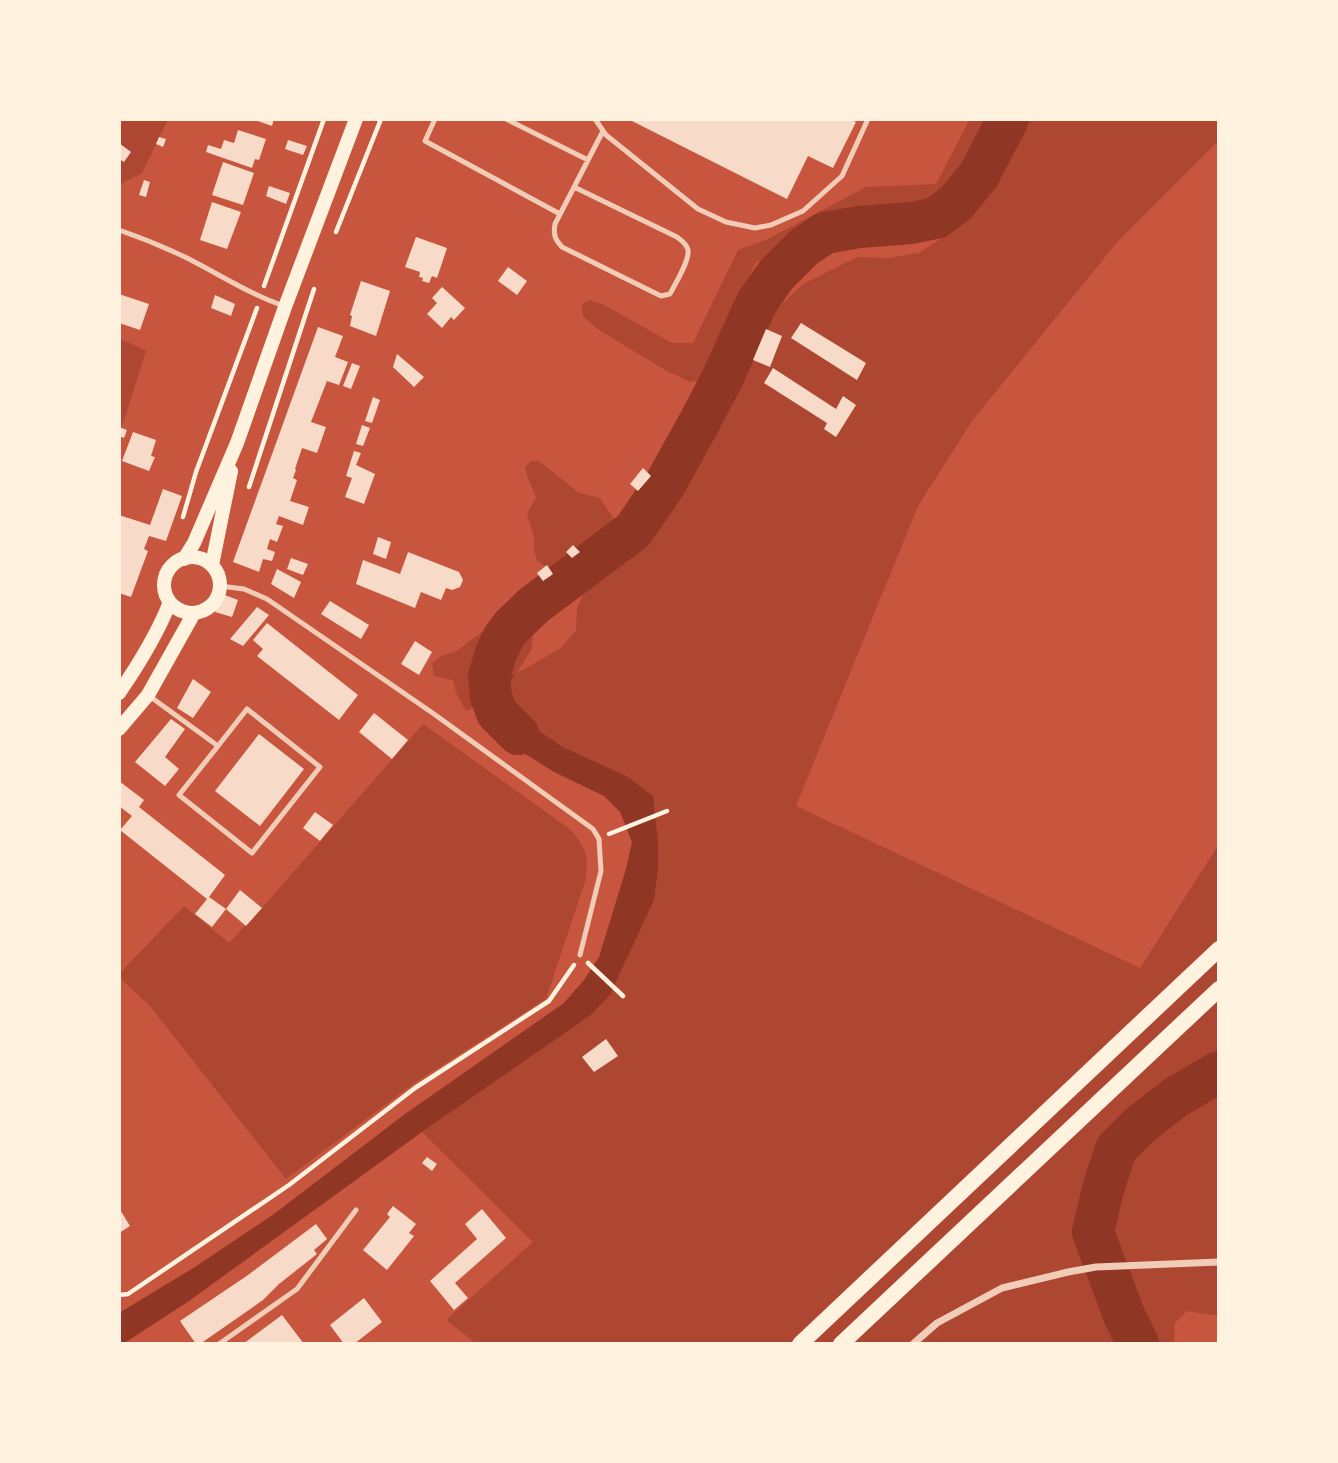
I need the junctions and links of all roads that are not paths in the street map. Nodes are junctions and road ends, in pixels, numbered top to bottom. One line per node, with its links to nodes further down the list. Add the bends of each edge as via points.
1 (356, 119): 11 (main road)
2 (435, 119): 9 (lane, via 425,141)
3 (506, 119): 7 (lane)
4 (595, 119): 6 (lane)
5 (868, 119): 6 (lane, via 842,176 803,211 755,228 698,209)
6 (603, 131): 7 (lane)
7 (587, 160): 8 (lane)
8 (574, 187): 9 (lane); 9 (lane, via 685,244 688,257 670,294 661,296 562,247 554,233)
9 (560, 214)
10 (119, 230): 11 (lane)
11 (285, 307): 12 (main road)
12 (237, 443): 13 (main road); 14 (main road)
13 (184, 559): 14 (main road, via 198,558); 16 (main road, via 166,577)
14 (212, 565): 15 (main road)
15 (220, 586): 17 (main road, via 210,607); 24 (lane, via 244,589 267,599 593,829 599,839 601,871)
16 (170, 601): 17 (main road, via 176,608); 18 (main road)
17 (194, 613): 20 (main road)
18 (137, 668): 19 (main road); 20 (main road)
19 (119, 693)
20 (148, 695): 21 (main road); 22 (lane)
21 (119, 729)
22 (218, 746): 22 (lane, via 178,795 252,853 320,767 247,709)
23 (1219, 949): 29 (main road)
24 (579, 955)
25 (1219, 989): 30 (main road)
26 (356, 1210): 28 (lane, via 297,1289)
27 (1219, 1262): 31 (street, via 1091,1268 1002,1288 937,1323)
28 (219, 1344)
29 (800, 1344)
30 (841, 1344)
31 (913, 1344)

